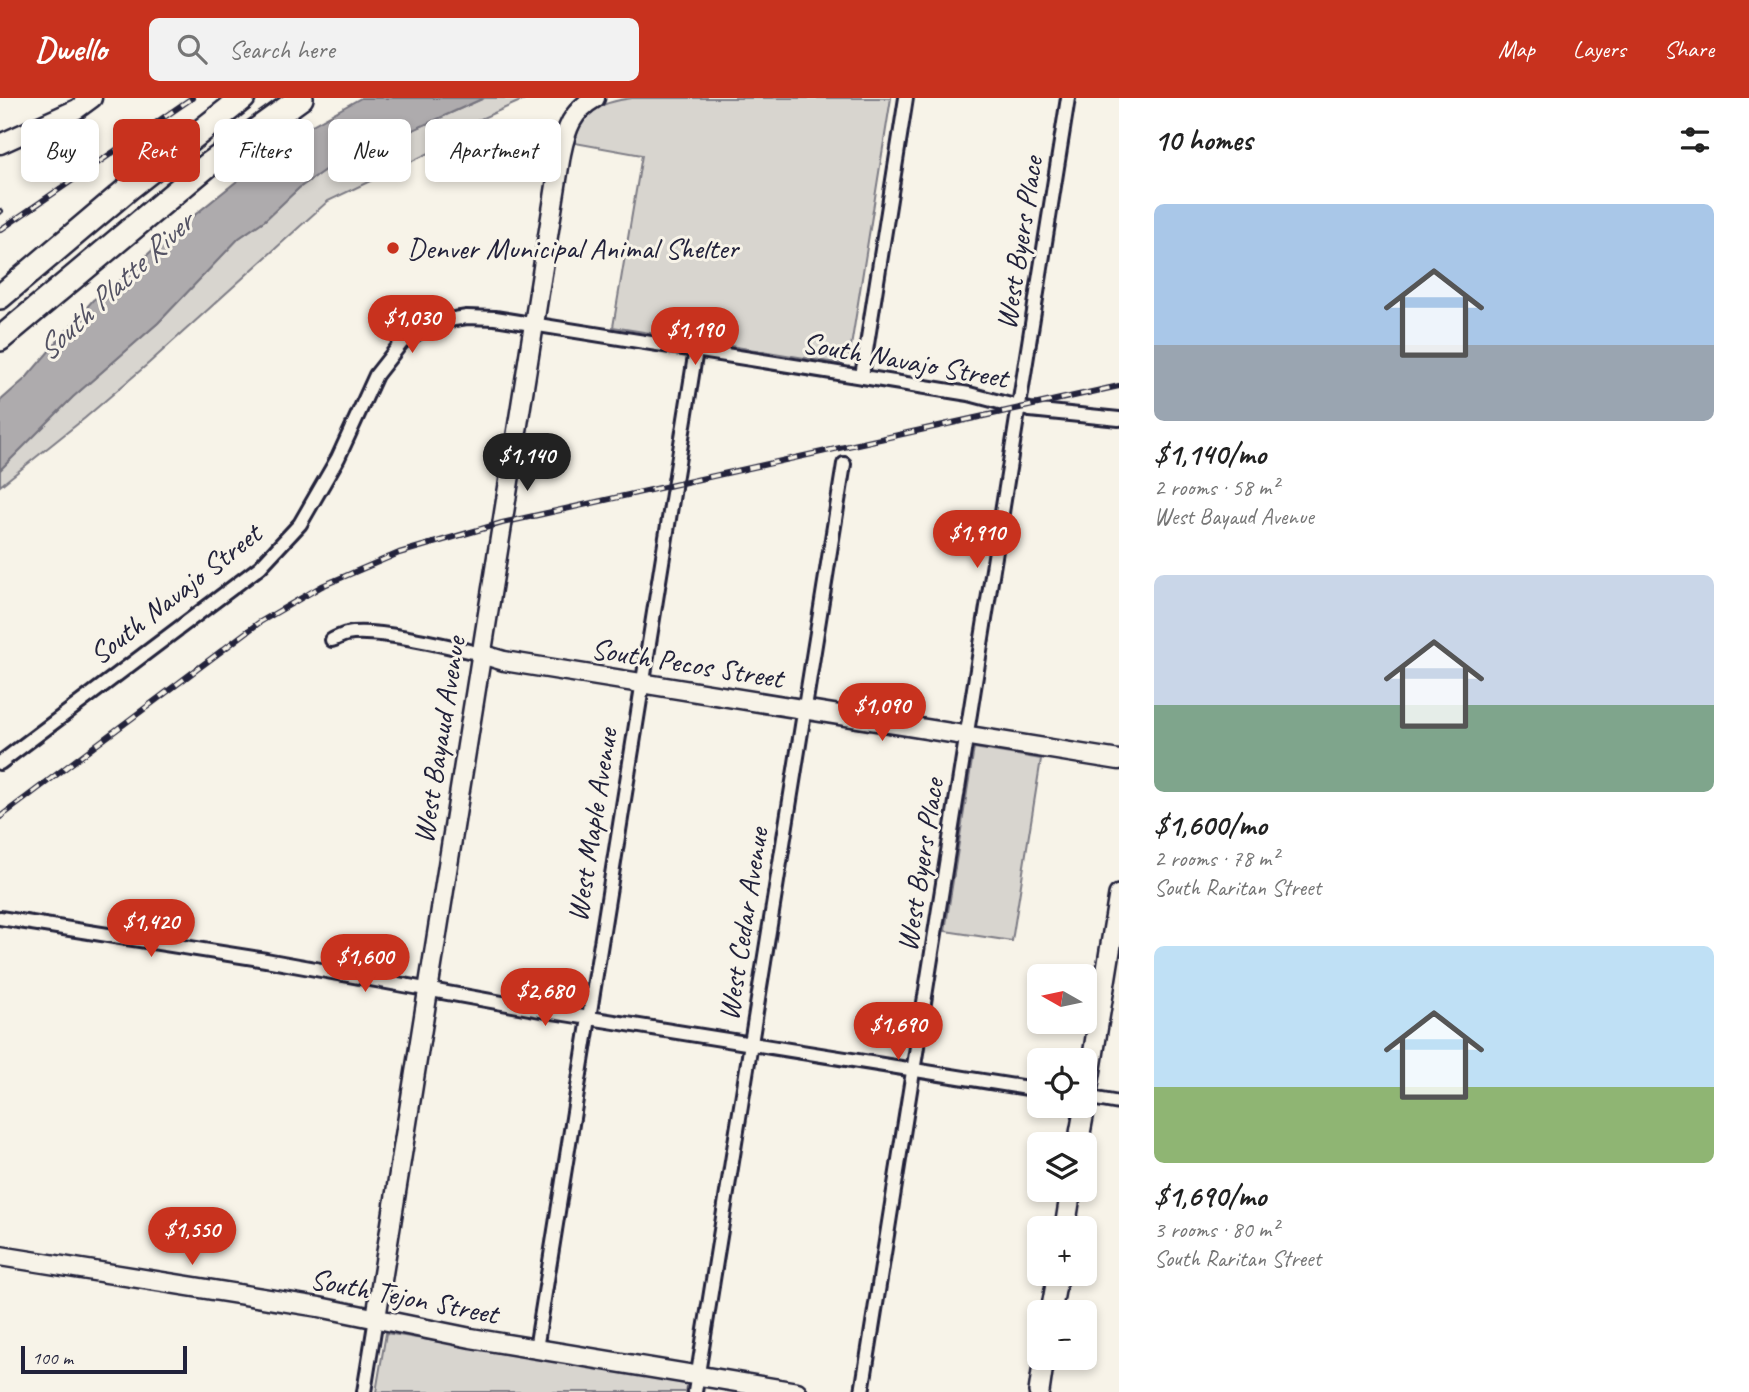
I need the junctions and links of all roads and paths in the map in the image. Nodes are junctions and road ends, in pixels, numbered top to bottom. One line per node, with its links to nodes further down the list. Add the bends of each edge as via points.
1 (92, 98): 7 (street)
2 (301, 98): 10 (highway, via 172,194)
3 (905, 98): 12 (street)
4 (1068, 98): 13 (street, West Byers Place)
5 (242, 99): 8 (highway)
6 (590, 101): 9 (street, West Bayaud Avenue, via 570,120 564,136)
7 (0, 144)
8 (0, 296)
9 (534, 325): 11 (street, South Navajo Street); 17 (street, West Bayaud Avenue); 22 (street, South Navajo Street, via 485,317 457,318 402,342 376,375 338,458 300,524 260,567)
10 (0, 339)
11 (696, 350): 12 (street, South Navajo Street); 18 (street, West Maple Avenue)
12 (862, 376): 13 (street, South Navajo Street)
13 (1020, 408): 14 (street, South Navajo Street); 20 (street, West Byers Place)
14 (1119, 419)
15 (844, 464): 19 (street, West Cedar Avenue)
16 (332, 640): 17 (street, South Pecos Street, via 347,634 370,634)
17 (481, 654): 18 (street, South Pecos Street); 25 (street, West Bayaud Avenue)
18 (641, 684): 19 (street, South Pecos Street); 26 (street, West Maple Avenue)
19 (803, 711): 20 (street, South Pecos Street); 27 (street, West Cedar Avenue)
20 (967, 737): 21 (street, South Pecos Street); 29 (street, West Byers Place)
21 (1119, 760)
22 (0, 763)
23 (1119, 895): 28 (main road)
24 (0, 918): 25 (street)
25 (428, 988): 26 (street); 34 (street, West Bayaud Avenue)
26 (588, 1018): 27 (street); 35 (street, West Maple Avenue)
27 (750, 1044): 29 (street); 37 (street, West Cedar Avenue)
28 (1094, 1048)
29 (913, 1069): 30 (street); 40 (street, West Byers Place)
30 (1027, 1088)
31 (1097, 1102): 32 (street)
32 (1119, 1103)
33 (0, 1256): 34 (street, South Tejon Street)
34 (376, 1318): 35 (street, South Tejon Street); 38 (street, West Bayaud Avenue)
35 (536, 1349): 37 (street, South Tejon Street)
36 (1042, 1370): 41 (main road)
37 (696, 1384): 39 (street, South Tejon Street)
38 (364, 1392)
39 (797, 1392)
40 (862, 1392)
41 (1039, 1392)

